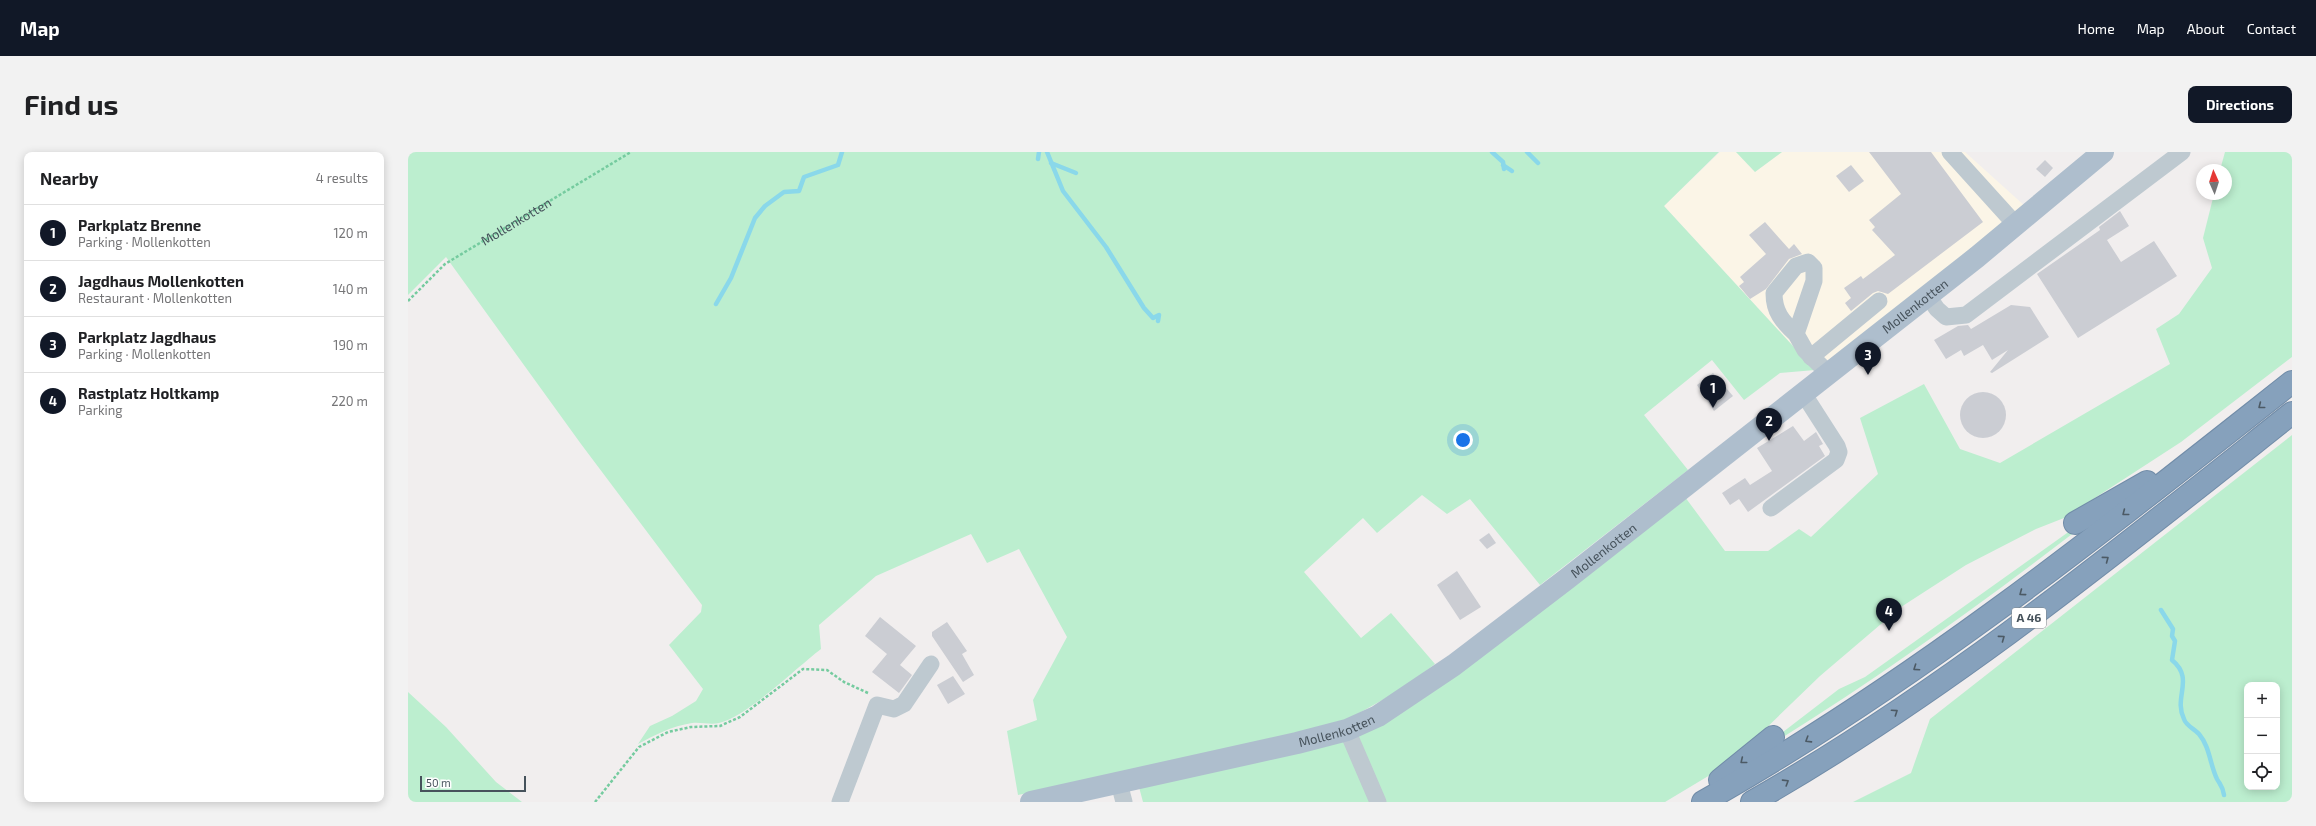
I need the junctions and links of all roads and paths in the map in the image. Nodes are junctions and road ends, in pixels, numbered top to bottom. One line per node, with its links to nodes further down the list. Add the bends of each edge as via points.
1 (631, 152): 7 (path, Mollenkotten, via 445,264)
2 (1950, 152): 5 (street)
3 (2103, 152): 5 (main road, Mollenkotten)
4 (2182, 152): 6 (street, via 1966,315 1946,317)
5 (2016, 225): 6 (main road, Mollenkotten)
6 (1928, 296): 11 (main road, Mollenkotten)
7 (408, 301)
8 (1879, 301): 10 (street)
9 (1796, 334): 10 (street)
10 (1812, 357): 11 (street)
11 (1829, 374): 13 (main road, Mollenkotten)
12 (2292, 382): 15 (highway, A 46, one-way to 15)
13 (1803, 394): 16 (street, via 1837,446 1838,455 1836,460); 20 (main road, Mollenkotten, via 1454,665 1378,716)
14 (2292, 413): 29 (highway, A 46, one-way to 14, via 1854,740 1955,672 2108,558)
15 (2210, 447): 17 (highway); 28 (highway, A 46, one-way to 28, via 1942,651 1838,721)
16 (1771, 508)
17 (2075, 523)
18 (931, 664): 19 (street, via 904,704 894,709)
19 (877, 706): 23 (path, via 873,696 844,682 827,670 803,669 740,717 720,726 691,727 668,732 639,747); 24 (street)
20 (1347, 730): 22 (main road, Mollenkotten); 26 (street)
21 (1773, 737): 27 (highway, one-way to 27)
22 (1121, 792): 25 (main road, Mollenkotten)
23 (595, 802)
24 (840, 802)
25 (1031, 802)
26 (1378, 802)
27 (1692, 802)
28 (1703, 802)
29 (1752, 802)

